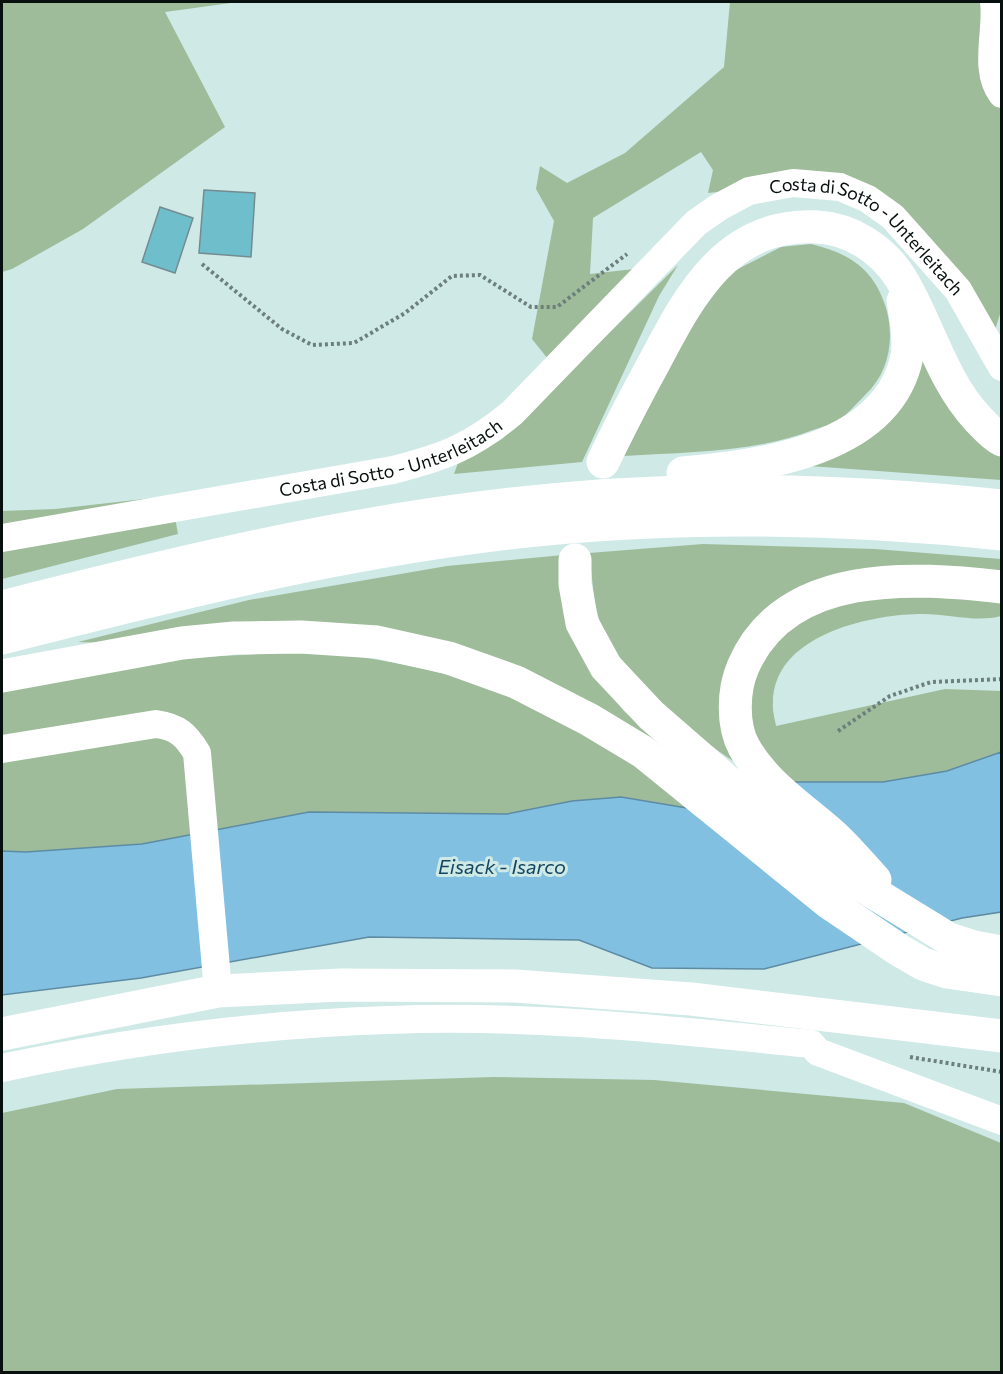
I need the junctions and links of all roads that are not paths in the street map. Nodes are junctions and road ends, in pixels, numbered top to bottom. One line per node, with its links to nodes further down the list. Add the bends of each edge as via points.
1 (993, 2): 2 (street, via 993,68 996,87)
2 (1002, 94)
3 (899, 276): 5 (main road, via 946,375 963,402); 6 (main road, via 857,236 828,227 798,226 741,246 713,267 685,303); 8 (main road, via 908,334 907,356 890,397 873,416 848,433 784,458 755,464 560,481 521,488)
4 (1002, 367): 10 (street, Costa di Sotto - Unterleitach, via 958,290 893,217 868,199 840,187 794,183 749,191 696,224 512,413 482,437 438,458 393,470)
5 (1002, 440)
6 (603, 462)
7 (1002, 506): 8 (main road, via 935,499 716,491 575,498)
8 (442, 513): 13 (main road, via 209,556)
9 (1002, 534): 14 (main road, via 822,521 609,524 363,556 131,604)
10 (2, 538)
11 (576, 560): 17 (main road, via 575,584 582,623 606,667 651,715)
12 (1002, 587): 18 (main road, via 921,579 843,587 813,598 765,631 738,678 735,704 743,745 771,783 836,838)
13 (2, 607)
14 (2, 638)
15 (2, 676): 19 (main road, via 224,639 301,637 377,642 449,658 516,682 588,718 643,752 828,902)
16 (2, 749): 22 (street, via 156,724 174,726 187,736 198,753)
17 (812, 855): 18 (main road); 19 (main road)
18 (901, 908): 20 (main road, via 949,939)
19 (872, 932): 21 (main road, via 922,964)
20 (1002, 952)
21 (1002, 980)
22 (217, 982): 23 (main road); 24 (main road, via 515,986 691,999)
23 (2, 1034)
24 (1002, 1036)
25 (2, 1068): 26 (street, via 88,1050 236,1029 391,1020 521,1021 811,1044 818,1052)
26 (1002, 1121)

